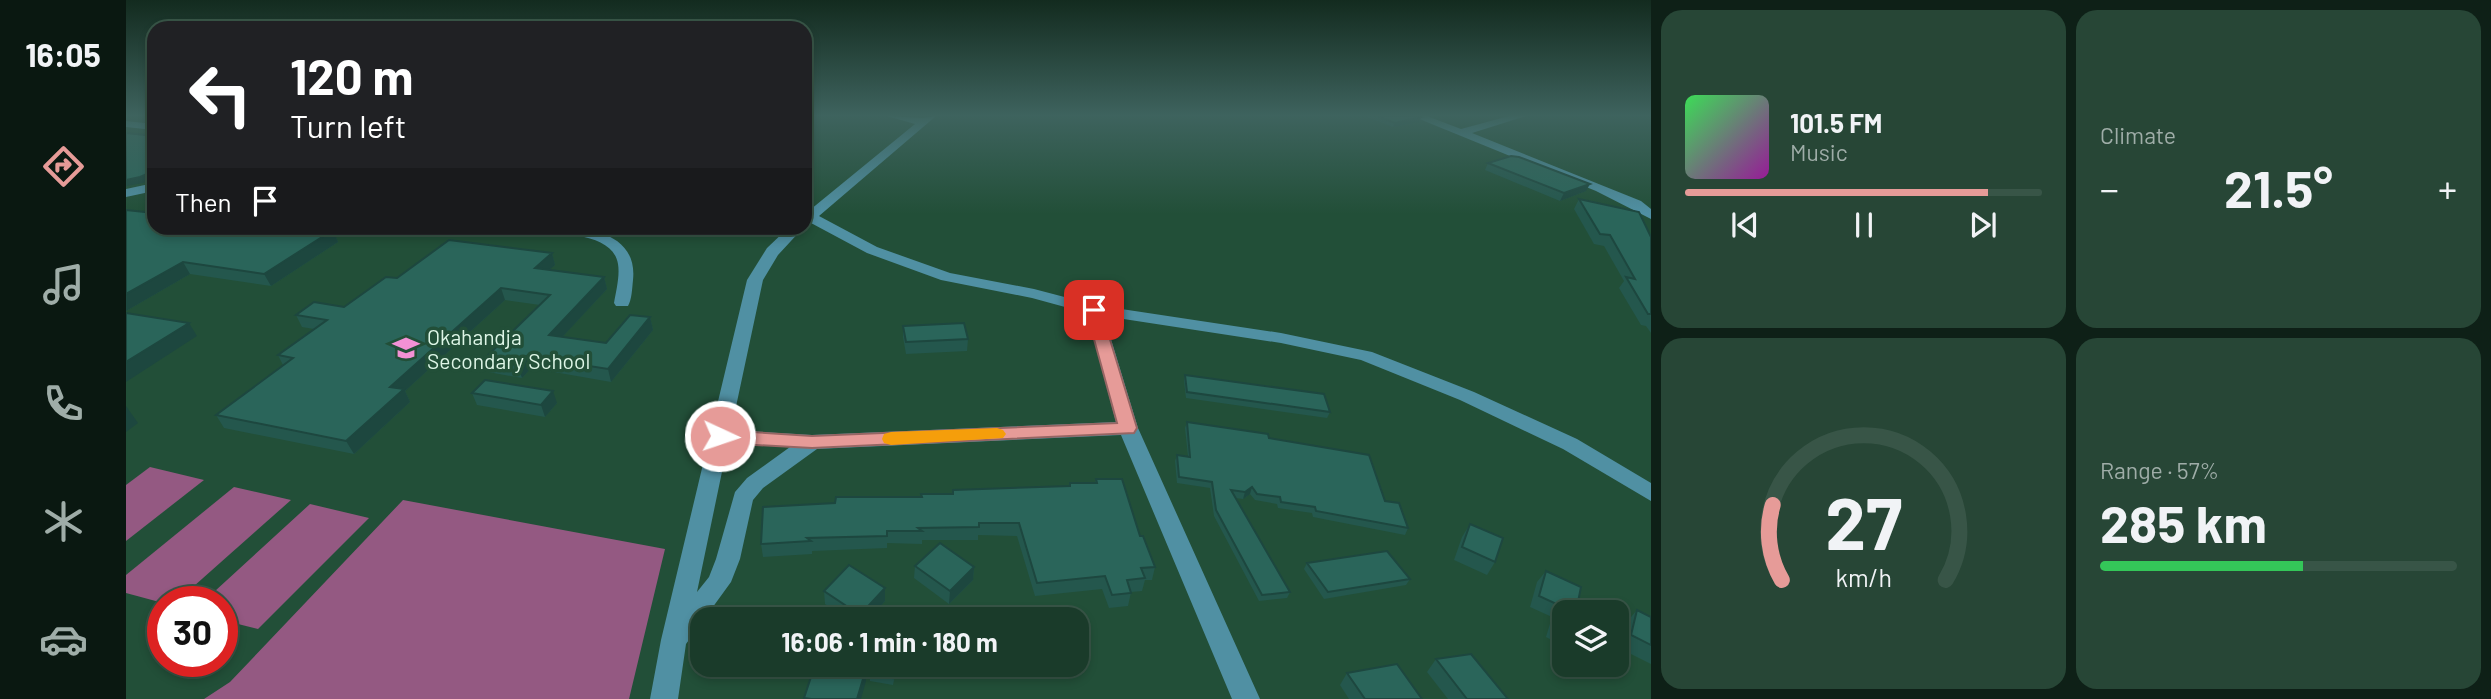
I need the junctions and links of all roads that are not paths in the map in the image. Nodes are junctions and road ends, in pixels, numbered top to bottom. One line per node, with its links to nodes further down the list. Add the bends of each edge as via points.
1 (892, 149): 5 (street)
2 (1501, 149): 6 (street, via 1601,188)
3 (147, 188): 4 (street)
4 (126, 193)
5 (812, 215)
6 (1651, 215)
7 (812, 225): 11 (street, via 946,277)
8 (591, 235): 10 (street, via 617,245 626,262)
9 (787, 235): 13 (street, via 766,258 755,280)
10 (622, 303)
11 (1094, 310): 12 (street); 15 (street, via 1281,338 1366,356 1570,444)
12 (1128, 428): 14 (street); 18 (street)
13 (720, 436): 14 (street); 16 (street)
14 (812, 442): 16 (street, via 755,483 743,498 719,582)
15 (1651, 494)
16 (674, 640): 17 (street)
17 (664, 699)
18 (1246, 699)

